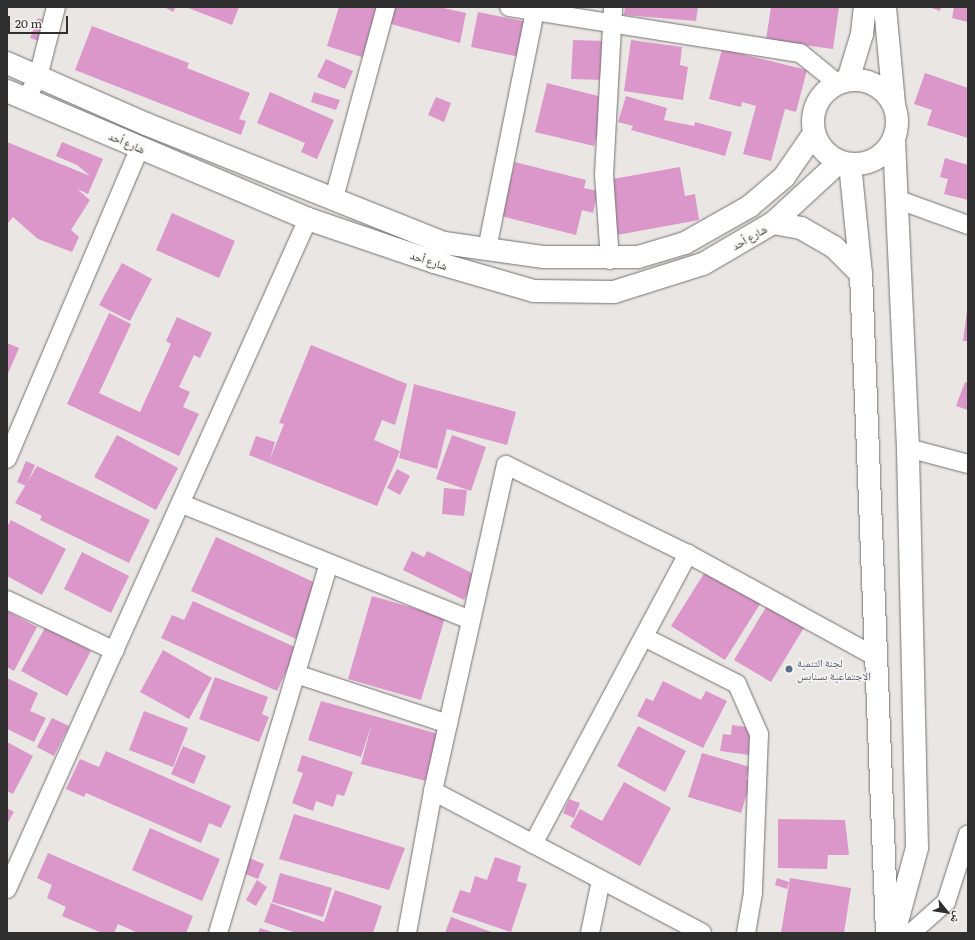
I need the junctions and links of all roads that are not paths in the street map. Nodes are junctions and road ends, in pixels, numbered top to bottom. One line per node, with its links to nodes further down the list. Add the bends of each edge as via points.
1 (56, 7): 9 (street)
2 (386, 7): 17 (street)
3 (509, 7): 6 (street)
4 (865, 7): 10 (main road, via 862,34)
5 (885, 7): 12 (main road)
6 (536, 9): 7 (street); 22 (street)
7 (613, 15): 10 (street, via 800,53); 23 (street, via 604,175)
8 (7, 63): 9 (main road, شارع أحد)
9 (38, 76): 11 (street); 17 (main road, شارع أحد)
10 (843, 81): 12 (main road, via 859,79 880,87); 13 (main road, via 820,97 815,107)
11 (17, 95): 15 (main road, شارع أحد)
12 (894, 104): 14 (main road, via 897,126)
13 (813, 135): 16 (main road, via 822,149); 23 (main road, شارع أحد, via 784,177 721,225 685,243 638,257)
14 (894, 137): 16 (main road, via 877,158); 18 (main road)
15 (140, 147): 19 (main road, شارع أحد); 26 (street)
16 (845, 163): 20 (main road, شارع أحد); 24 (main road)
17 (334, 198): 22 (main road, شارع أحد, via 444,243)
18 (900, 200): 21 (street); 25 (main road)
19 (308, 219): 20 (main road, شارع أحد, via 434,262 534,291 614,292 703,264); 28 (street)
20 (773, 223): 24 (main road, via 801,228 828,243)
21 (968, 225)
22 (487, 249): 23 (main road, شارع أحد, via 544,258)
23 (610, 260)
24 (861, 274): 35 (main road)
25 (908, 448): 27 (street); 49 (main road, via 917,848)
26 (7, 459)
27 (968, 464)
28 (182, 504): 30 (street); 34 (street)
29 (688, 554): 32 (street, via 506,465); 33 (street); 35 (street)
30 (329, 563): 32 (street); 36 (street)
31 (7, 600): 34 (street)
32 (471, 620): 37 (street)
33 (644, 637): 40 (street); 47 (street, via 738,684 760,734 753,893)
34 (115, 651): 42 (street)
35 (874, 656): 48 (main road)
36 (296, 674): 37 (street); 43 (street)
37 (448, 724): 38 (street)
38 (433, 791): 40 (street); 44 (street)
39 (968, 834): 50 (street, via 946,902)
40 (533, 844): 41 (street)
41 (601, 880): 45 (street); 46 (street)
42 (7, 889)
43 (218, 933)
44 (407, 933)
45 (590, 933)
46 (702, 933)
47 (746, 933)
48 (887, 933)
49 (894, 933)
50 (911, 933)

